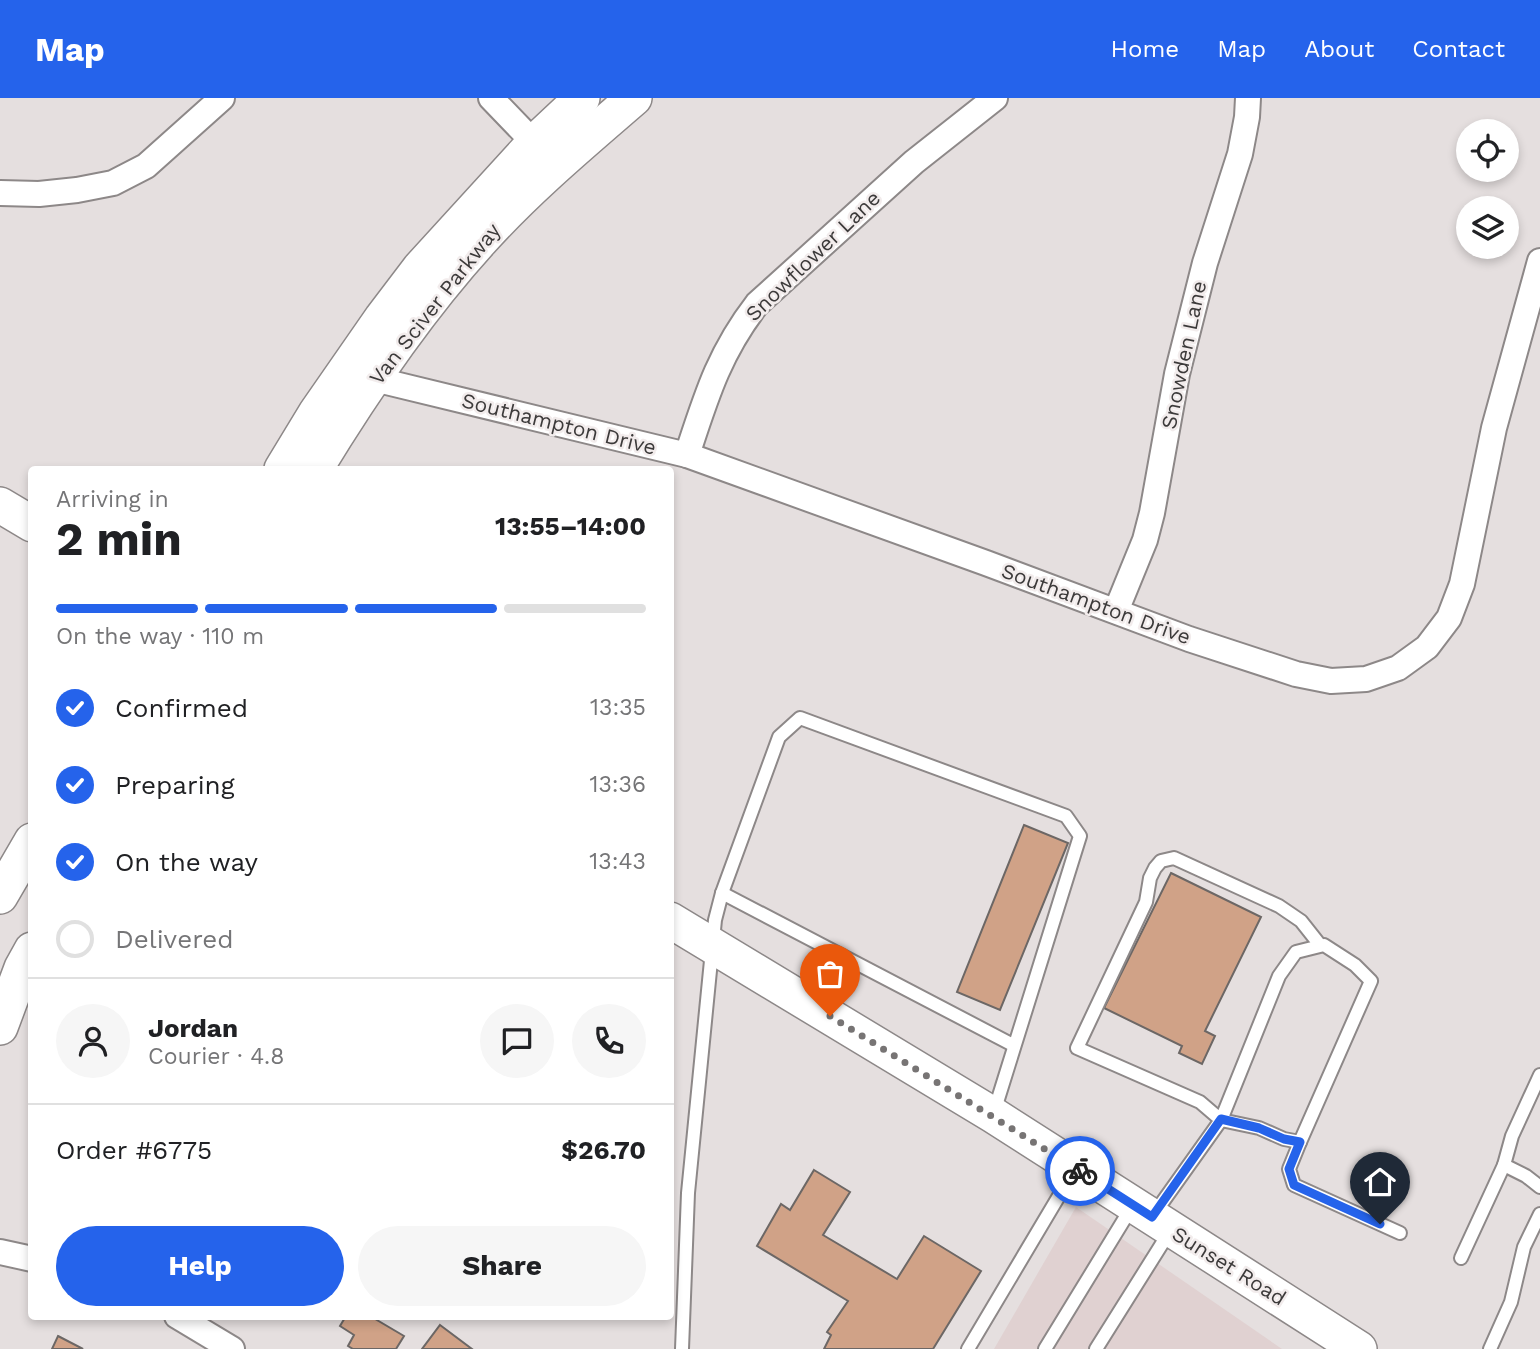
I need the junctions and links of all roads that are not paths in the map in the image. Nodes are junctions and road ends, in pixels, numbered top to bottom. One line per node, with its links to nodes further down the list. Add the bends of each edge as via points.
1 (222, 98): 8 (street, via 146,166 113,183 40,194)
2 (491, 98): 7 (street)
3 (582, 98): 7 (street, Van Sciver Parkway)
4 (634, 98): 7 (street, Van Sciver Parkway)
5 (995, 98): 11 (street, Snowflower Lane, via 897,177 757,304 721,358)
6 (1248, 98): 16 (street, Snowden Lane, via 1240,154 1205,263 1177,374 1152,513)
7 (546, 154): 10 (street, Van Sciver Parkway); 12 (street, Van Sciver Parkway, via 437,249 389,308)
8 (0, 193)
9 (1540, 261): 16 (street, Southampton Drive, via 1494,428 1462,584 1449,618 1427,647 1398,668 1366,679 1331,681 1296,674)
10 (374, 379): 11 (street, Southampton Drive); 13 (street, Van Sciver Parkway)
11 (687, 455): 16 (street, Southampton Drive)
12 (284, 466)
13 (317, 466)
14 (0, 505): 15 (street)
15 (28, 522)
16 (1116, 611)
17 (28, 848): 19 (street)
18 (722, 893): 21 (lane); 25 (lane); 25 (lane, via 779,737 800,718 1066,816 1080,836)
19 (0, 896)
20 (674, 922): 21 (street, Sunset Road)
21 (714, 946): 27 (street, Sunset Road); 41 (lane, via 688,1193)
22 (1320, 946): 28 (lane, via 1296,951 1279,975); 28 (lane, via 1301,921 1279,906 1184,862 1174,858 1161,861 1150,878 1146,902 1077,1048 1200,1102); 29 (lane, via 1355,965 1371,981)
23 (28, 957): 24 (street)
24 (0, 1027)
25 (1013, 1045): 27 (lane)
26 (1540, 1075): 30 (lane, via 1512,1136)
27 (992, 1115): 31 (street, Sunset Road)
28 (1221, 1119): 29 (lane); 34 (lane)
29 (1300, 1142): 35 (lane, via 1289,1169 1294,1185)
30 (1504, 1166): 32 (lane); 38 (lane)
31 (1075, 1168): 34 (street, Sunset Road); 42 (lane)
32 (1540, 1187)
33 (1540, 1214): 46 (lane, via 1524,1247 1511,1302)
34 (1152, 1217): 43 (lane); 44 (lane); 45 (street, Sunset Road)
35 (1400, 1233)
36 (0, 1252): 37 (street)
37 (28, 1258)
38 (1461, 1258)
39 (183, 1320): 40 (street)
40 (222, 1346)
41 (682, 1349)
42 (968, 1349)
43 (1045, 1349)
44 (1096, 1349)
45 (1359, 1349)
46 (1490, 1349)

